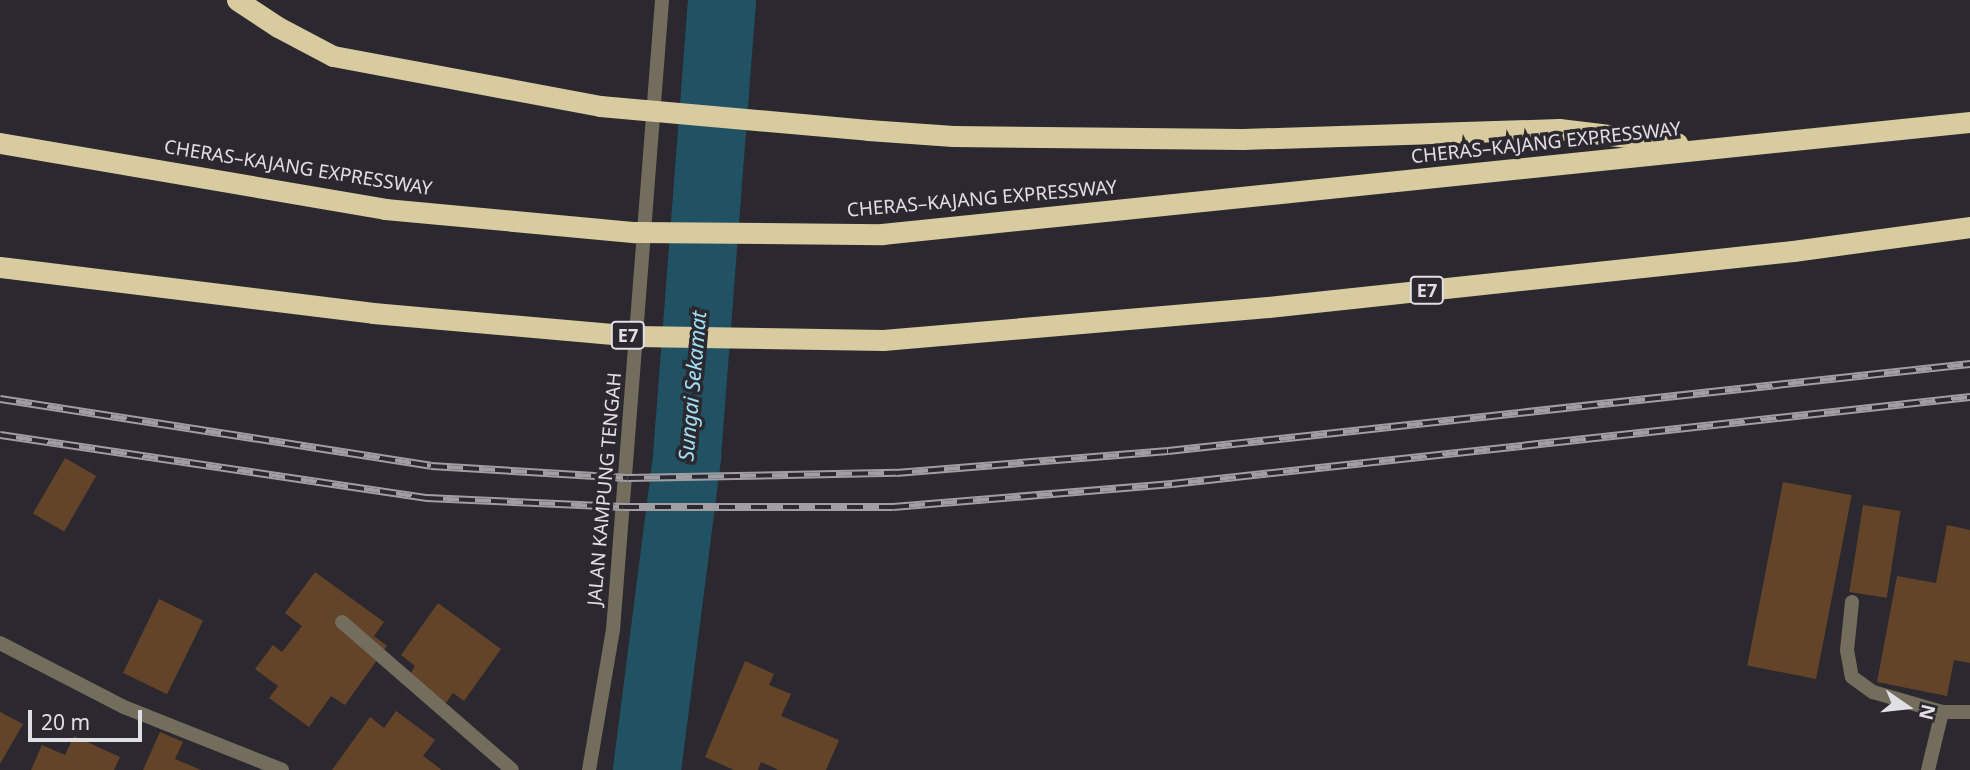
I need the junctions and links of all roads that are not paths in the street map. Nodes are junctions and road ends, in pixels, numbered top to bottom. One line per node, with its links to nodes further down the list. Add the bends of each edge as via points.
1 (237, 0): 5 (highway, bridge, via 334,57 600,106 953,136 1243,139 1559,129)
2 (662, 0): 15 (street, JALAN KAMPUNG TENGAH, via 613,630)
3 (1970, 122): 5 (highway, CHERAS–KAJANG EXPRESSWAY)
4 (0, 143): 5 (highway, CHERAS–KAJANG EXPRESSWAY, bridge, via 385,209 635,232 882,234)
5 (1717, 148)
6 (1970, 227): 7 (highway, E7, bridge, via 1793,251 1268,307 883,340 635,336 373,313)
7 (0, 267)
8 (1852, 602): 11 (street, via 1847,650 1852,677 1873,692)
9 (342, 622): 14 (street)
10 (0, 643): 13 (street, via 124,707)
11 (1942, 712): 12 (street); 16 (street)
12 (1970, 712)
13 (282, 770)
14 (512, 770)
15 (589, 770)
16 (1928, 770)

